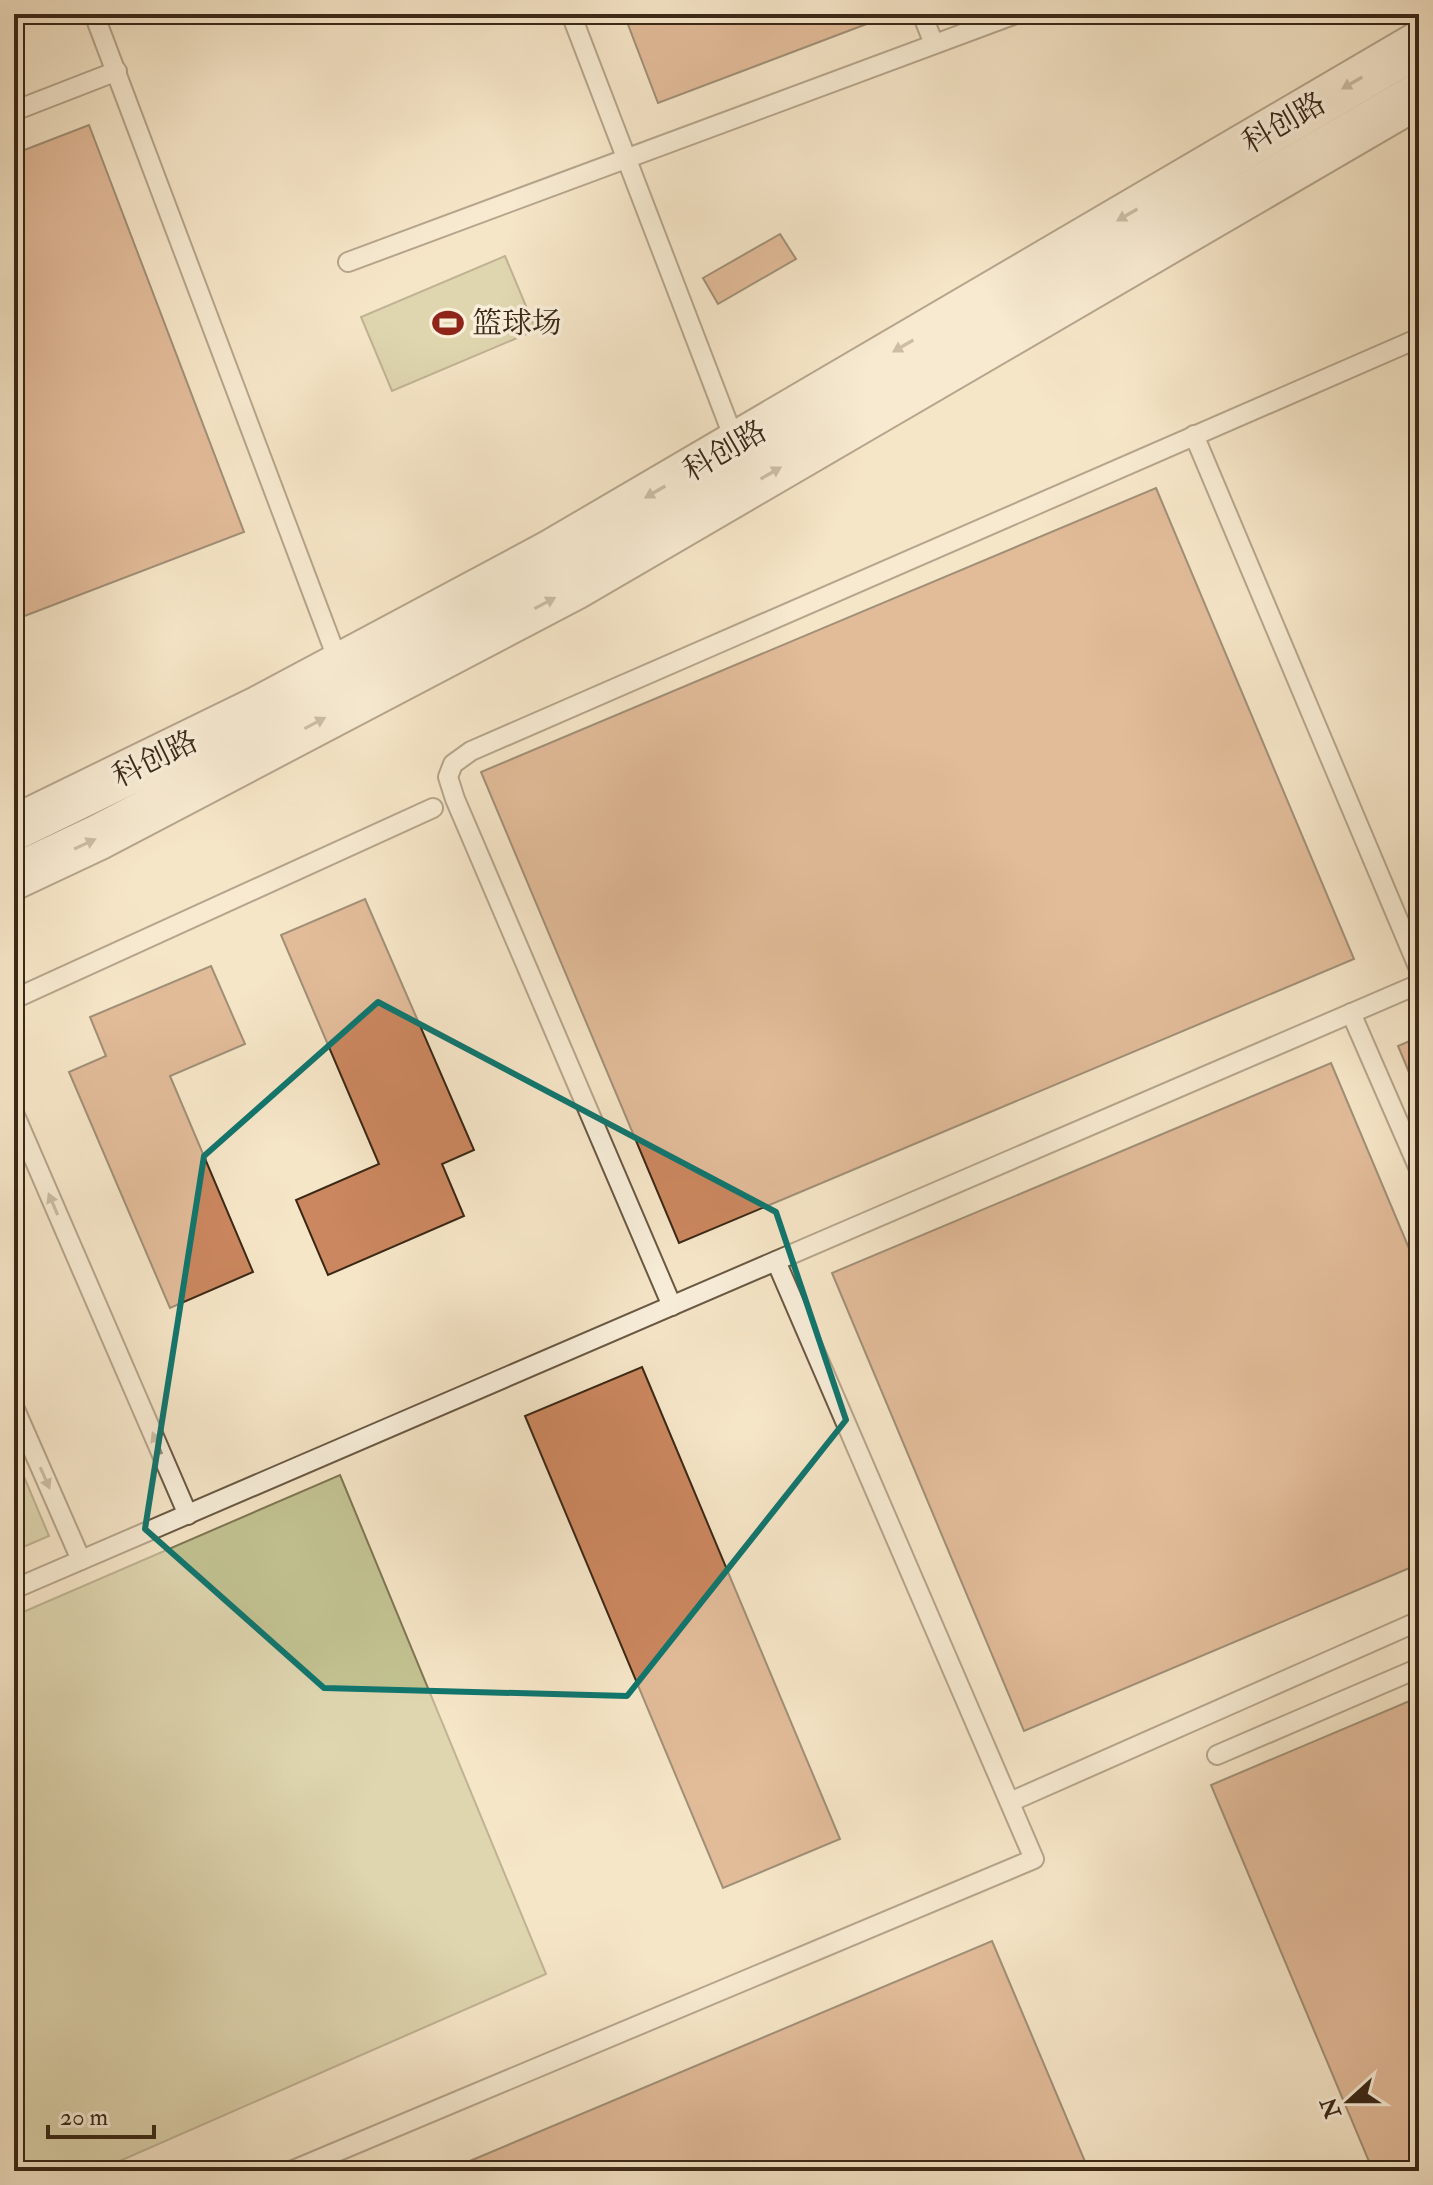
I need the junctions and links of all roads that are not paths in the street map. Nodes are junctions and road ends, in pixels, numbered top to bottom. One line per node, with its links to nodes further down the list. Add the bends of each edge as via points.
1 (94, 14): 7 (lane)
2 (571, 14): 10 (lane)
3 (922, 14): 5 (lane)
4 (1016, 14): 5 (lane)
5 (934, 44): 10 (lane)
6 (1419, 44): 14 (street, 科创路, one-way to 14)
7 (117, 71): 9 (lane); 15 (lane)
8 (1419, 95): 18 (street, 科创路, one-way to 8, via 575,587)
9 (14, 111)
10 (626, 159): 11 (lane); 14 (lane)
11 (348, 262)
12 (1419, 338): 13 (lane)
13 (1194, 435): 19 (lane); 26 (lane, via 485,744 453,764 448,777 455,799)
14 (736, 444): 15 (street, 科创路, one-way to 15, via 550,553)
15 (340, 666): 17 (street, 科创路)
16 (433, 808): 21 (lane)
17 (14, 828)
18 (14, 877)
19 (1419, 969)
20 (1419, 984): 22 (lane)
21 (14, 999)
22 (1351, 1013): 24 (lane); 25 (lane)
23 (14, 1113): 28 (lane, one-way to 23)
24 (1419, 1169)
25 (776, 1261): 26 (lane); 34 (lane)
26 (672, 1306): 28 (lane)
27 (14, 1407): 29 (lane, one-way to 29)
28 (188, 1515): 29 (lane)
29 (81, 1560): 30 (lane)
30 (14, 1589)
31 (1419, 1621): 34 (lane)
32 (1419, 1668): 33 (lane)
33 (1217, 1755)
34 (1010, 1802): 35 (lane, via 1034,1859)
35 (291, 2171)

